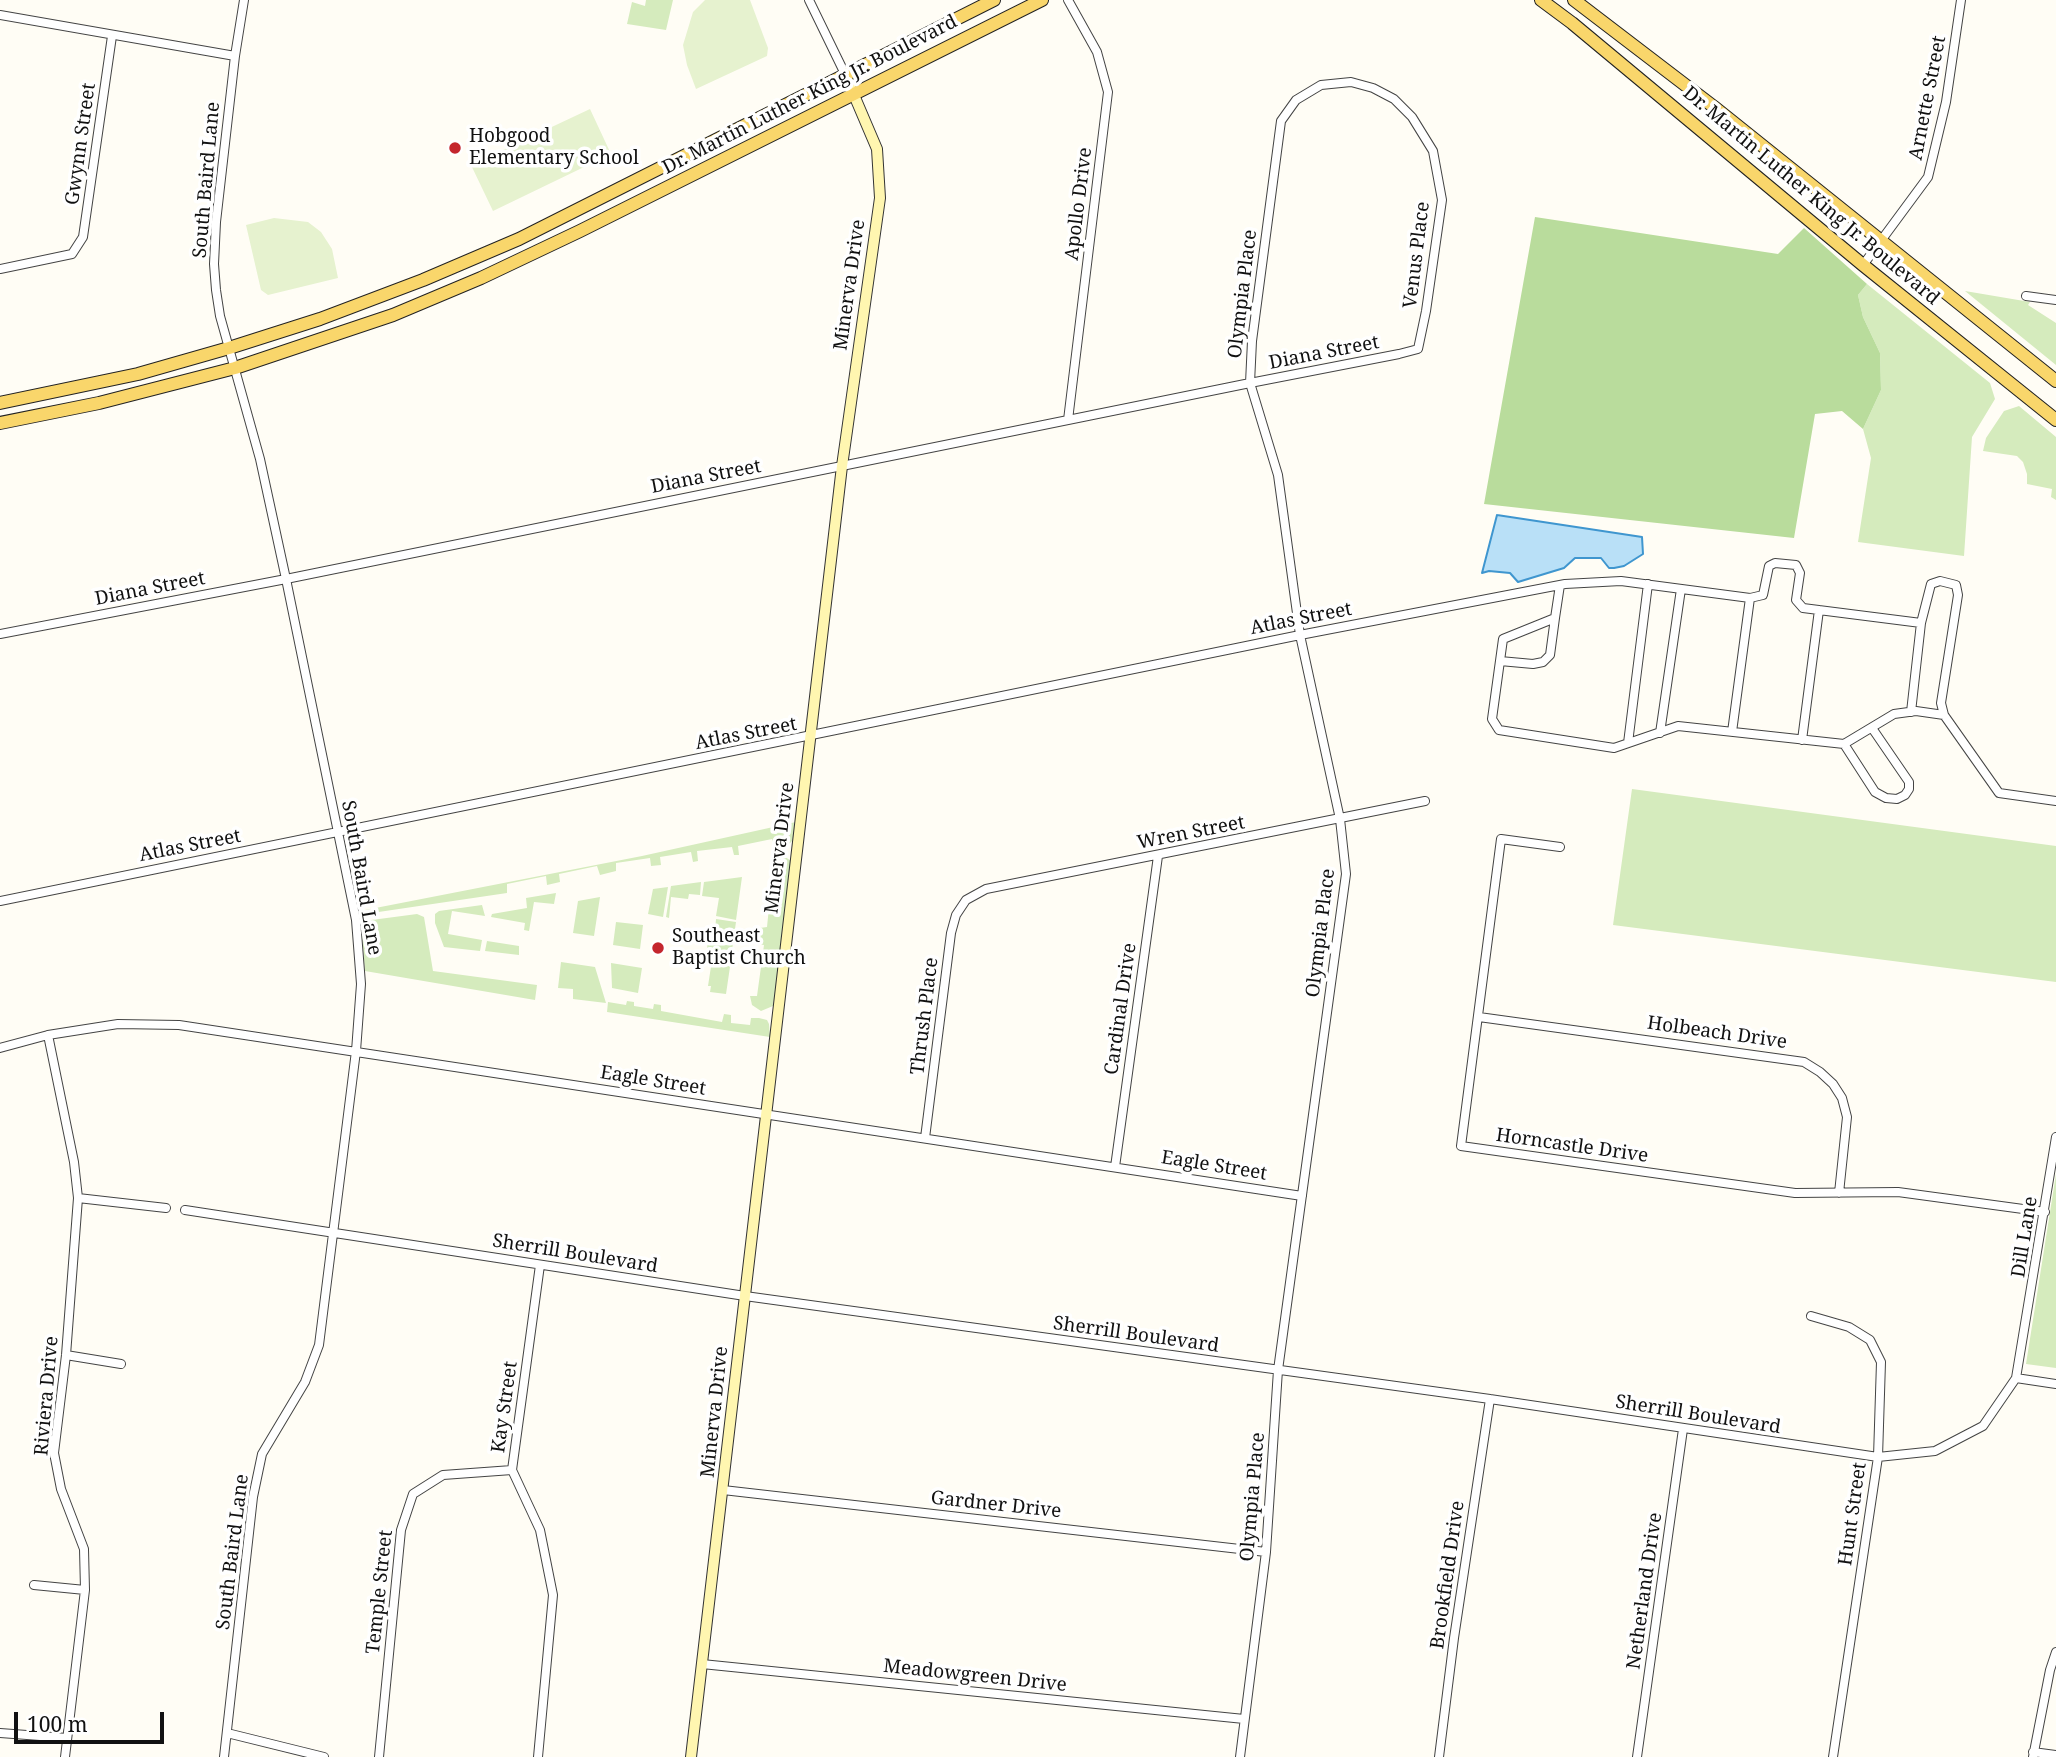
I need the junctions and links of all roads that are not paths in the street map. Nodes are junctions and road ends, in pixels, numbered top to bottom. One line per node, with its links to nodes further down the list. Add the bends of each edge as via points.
1 (244, 0): 11 (street, South Baird Lane)
2 (808, 0): 12 (street, Minerva Drive)
3 (994, 0): 12 (main road, Dr. Martin Luther King Jr. Boulevard)
4 (1042, 0): 14 (main road, Dr. Martin Luther King Jr. Boulevard)
5 (1069, 0): 26 (street, Apollo Drive, via 1097,52 1108,92)
6 (1541, 0): 16 (main road, Dr. Martin Luther King Jr. Boulevard)
7 (1574, 0): 15 (main road, Dr. Martin Luther King Jr. Boulevard)
8 (1962, 0): 15 (street, Arnette Street, via 1946,102 1928,177)
9 (0, 15): 10 (street)
10 (112, 36): 11 (street); 17 (street, Gwynn Street, via 83,237 72,254)
11 (235, 57): 20 (street, South Baird Lane, via 214,264)
12 (845, 74): 14 (street, Minerva Drive); 20 (main road, Dr. Martin Luther King Jr. Boulevard, via 519,239 320,319)
13 (1350, 82): 21 (street, Venus Place, via 1394,99 1412,117 1433,151 1442,200); 24 (street, Olympia Place, via 1321,85 1296,100 1281,121)
14 (855, 95): 22 (main road, Dr. Martin Luther King Jr. Boulevard, via 481,278 393,315); 29 (street, Minerva Drive, via 877,149 880,198)
15 (1881, 240): 16 (street, Arnette Street); 23 (main road, Dr. Martin Luther King Jr. Boulevard)
16 (1863, 265): 27 (main road, Dr. Martin Luther King Jr. Boulevard)
17 (0, 269)
18 (2026, 296): 19 (street)
19 (2056, 300)
20 (229, 348): 22 (street, South Baird Lane); 25 (main road, Dr. Martin Luther King Jr. Boulevard, via 138,374)
21 (1418, 349): 24 (street, Diana Street)
22 (235, 368): 28 (main road, Dr. Martin Luther King Jr. Boulevard); 30 (street, South Baird Lane)
23 (2056, 381)
24 (1250, 383): 26 (street, Diana Street); 39 (street, Olympia Place, via 1278,475)
25 (0, 402)
26 (1068, 419): 29 (street, Diana Street)
27 (2056, 420)
28 (0, 423)
29 (842, 466): 30 (street, Diana Street); 46 (street, Minerva Drive)
30 (286, 579): 38 (street, Diana Street); 53 (street, South Baird Lane)
31 (1648, 584): 32 (street, Atlas Street, via 1587,581); 33 (street, Atlas Street); 48 (street)
32 (1560, 585): 36 (street); 39 (street, Atlas Street)
33 (1681, 589): 34 (street, Atlas Street); 45 (street)
34 (1750, 598): 35 (street, via 1763,595 1769,566 1775,562 1796,565 1800,573 1796,600 1803,608); 44 (street)
35 (1819, 610): 37 (street); 47 (street)
36 (1555, 618): 40 (street, via 1503,639); 40 (street, via 1550,655 1543,662)
37 (1922, 623): 41 (street); 42 (street, via 1931,584 1956,585 1941,703)
38 (0, 634)
39 (1300, 635): 46 (street, Atlas Street); 52 (street, Olympia Place)
40 (1500, 661): 48 (street, via 1492,719 1499,730 1614,748)
41 (1911, 712): 42 (street); 43 (street, via 1894,714)
42 (1944, 715): 51 (street, via 1999,793)
43 (1872, 728): 49 (street); 49 (street, via 1909,782 1905,795 1886,798 1875,792)
44 (1732, 732): 45 (street, via 1678,726); 47 (street)
45 (1660, 733): 48 (street)
46 (811, 736): 53 (street, Atlas Street); 62 (street, Minerva Drive)
47 (1802, 740): 49 (street)
48 (1628, 743)
49 (1844, 744)
50 (1425, 801): 52 (street, Wren Street)
51 (2056, 801)
52 (1340, 819): 55 (street, Wren Street); 67 (street, Olympia Place, via 1346,874)
53 (339, 832): 57 (street, Atlas Street); 61 (street, South Baird Lane, via 356,920 362,984)
54 (1560, 847): 58 (street, Horncastle Drive, via 1501,839)
55 (1158, 856): 56 (street, Wren Street, via 986,889); 65 (street, Cardinal Drive)
56 (965, 900): 64 (street, Thrush Place, via 951,933)
57 (0, 901)
58 (1479, 1017): 66 (street, Holbeach Drive, via 1804,1062 1821,1072 1842,1098 1847,1117); 66 (street, Horncastle Drive, via 1461,1146 1795,1194)
59 (48, 1035): 60 (street, Eagle Street); 61 (street, Eagle Street, via 118,1024 179,1025); 68 (street, Riviera Drive)
60 (0, 1048)
61 (356, 1051): 62 (street, Eagle Street); 72 (street, South Baird Lane)
62 (765, 1115): 64 (street, Eagle Street); 74 (street, Minerva Drive)
63 (2056, 1137): 71 (street, Dill Lane)
64 (925, 1138): 65 (street, Eagle Street)
65 (1115, 1167): 67 (street, Eagle Street)
66 (1839, 1193): 71 (street, Horncastle Drive, via 1898,1192)
67 (1302, 1196): 79 (street, Olympia Place)
68 (78, 1198): 69 (street); 77 (street, Riviera Drive)
69 (166, 1208)
70 (185, 1210): 72 (street, Sherrill Boulevard)
71 (2045, 1212): 76 (street, Dill Lane)
72 (334, 1233): 73 (street, Sherrill Boulevard); 94 (street, South Baird Lane, via 319,1345 305,1382 262,1454 253,1497)
73 (540, 1265): 74 (street, Sherrill Boulevard); 85 (street, Kay Street)
74 (745, 1296): 79 (street, Sherrill Boulevard); 86 (street, Minerva Drive)
75 (1811, 1316): 84 (street, Hunt Street, via 1849,1327 1870,1340 1881,1362)
76 (2024, 1341): 80 (street, Sherrill Boulevard)
77 (66, 1355): 78 (street); 89 (street, Riviera Drive, via 54,1453 61,1489 84,1549)
78 (121, 1364)
79 (1278, 1370): 82 (street, Sherrill Boulevard); 87 (street, Olympia Place)
80 (2017, 1378): 81 (street); 84 (street, Sherrill Boulevard, via 1983,1426 1936,1451)
81 (2056, 1384)
82 (1490, 1399): 83 (street, Sherrill Boulevard); 105 (street, Brookfield Drive)
83 (1684, 1429): 84 (street, Sherrill Boulevard); 106 (street, Netherland Drive)
84 (1878, 1457): 107 (street, Hunt Street)
85 (512, 1470): 101 (street, Temple Street, via 443,1475 413,1494 401,1530); 102 (street, Kay Street, via 540,1530 553,1595)
86 (723, 1490): 87 (street, Gardner Drive); 91 (street, Minerva Drive)
87 (1266, 1552): 92 (street, Olympia Place)
88 (34, 1585): 89 (street)
89 (85, 1590): 95 (street, Riviera Drive)
90 (2056, 1652): 96 (street)
91 (702, 1664): 92 (street, Meadowgreen Drive); 103 (street, Minerva Drive)
92 (1244, 1719): 104 (street, Olympia Place)
93 (0, 1732): 95 (street)
94 (227, 1733): 99 (street, South Baird Lane); 100 (street)
95 (67, 1738): 98 (street, Riviera Drive)
96 (2033, 1755): 97 (street)
97 (2056, 1755)
98 (65, 1757)
99 (224, 1757)
100 (324, 1757)
101 (379, 1757)
102 (538, 1757)
103 (691, 1757)
104 (1240, 1757)
105 (1439, 1757)
106 (1637, 1757)
107 (1833, 1757)

